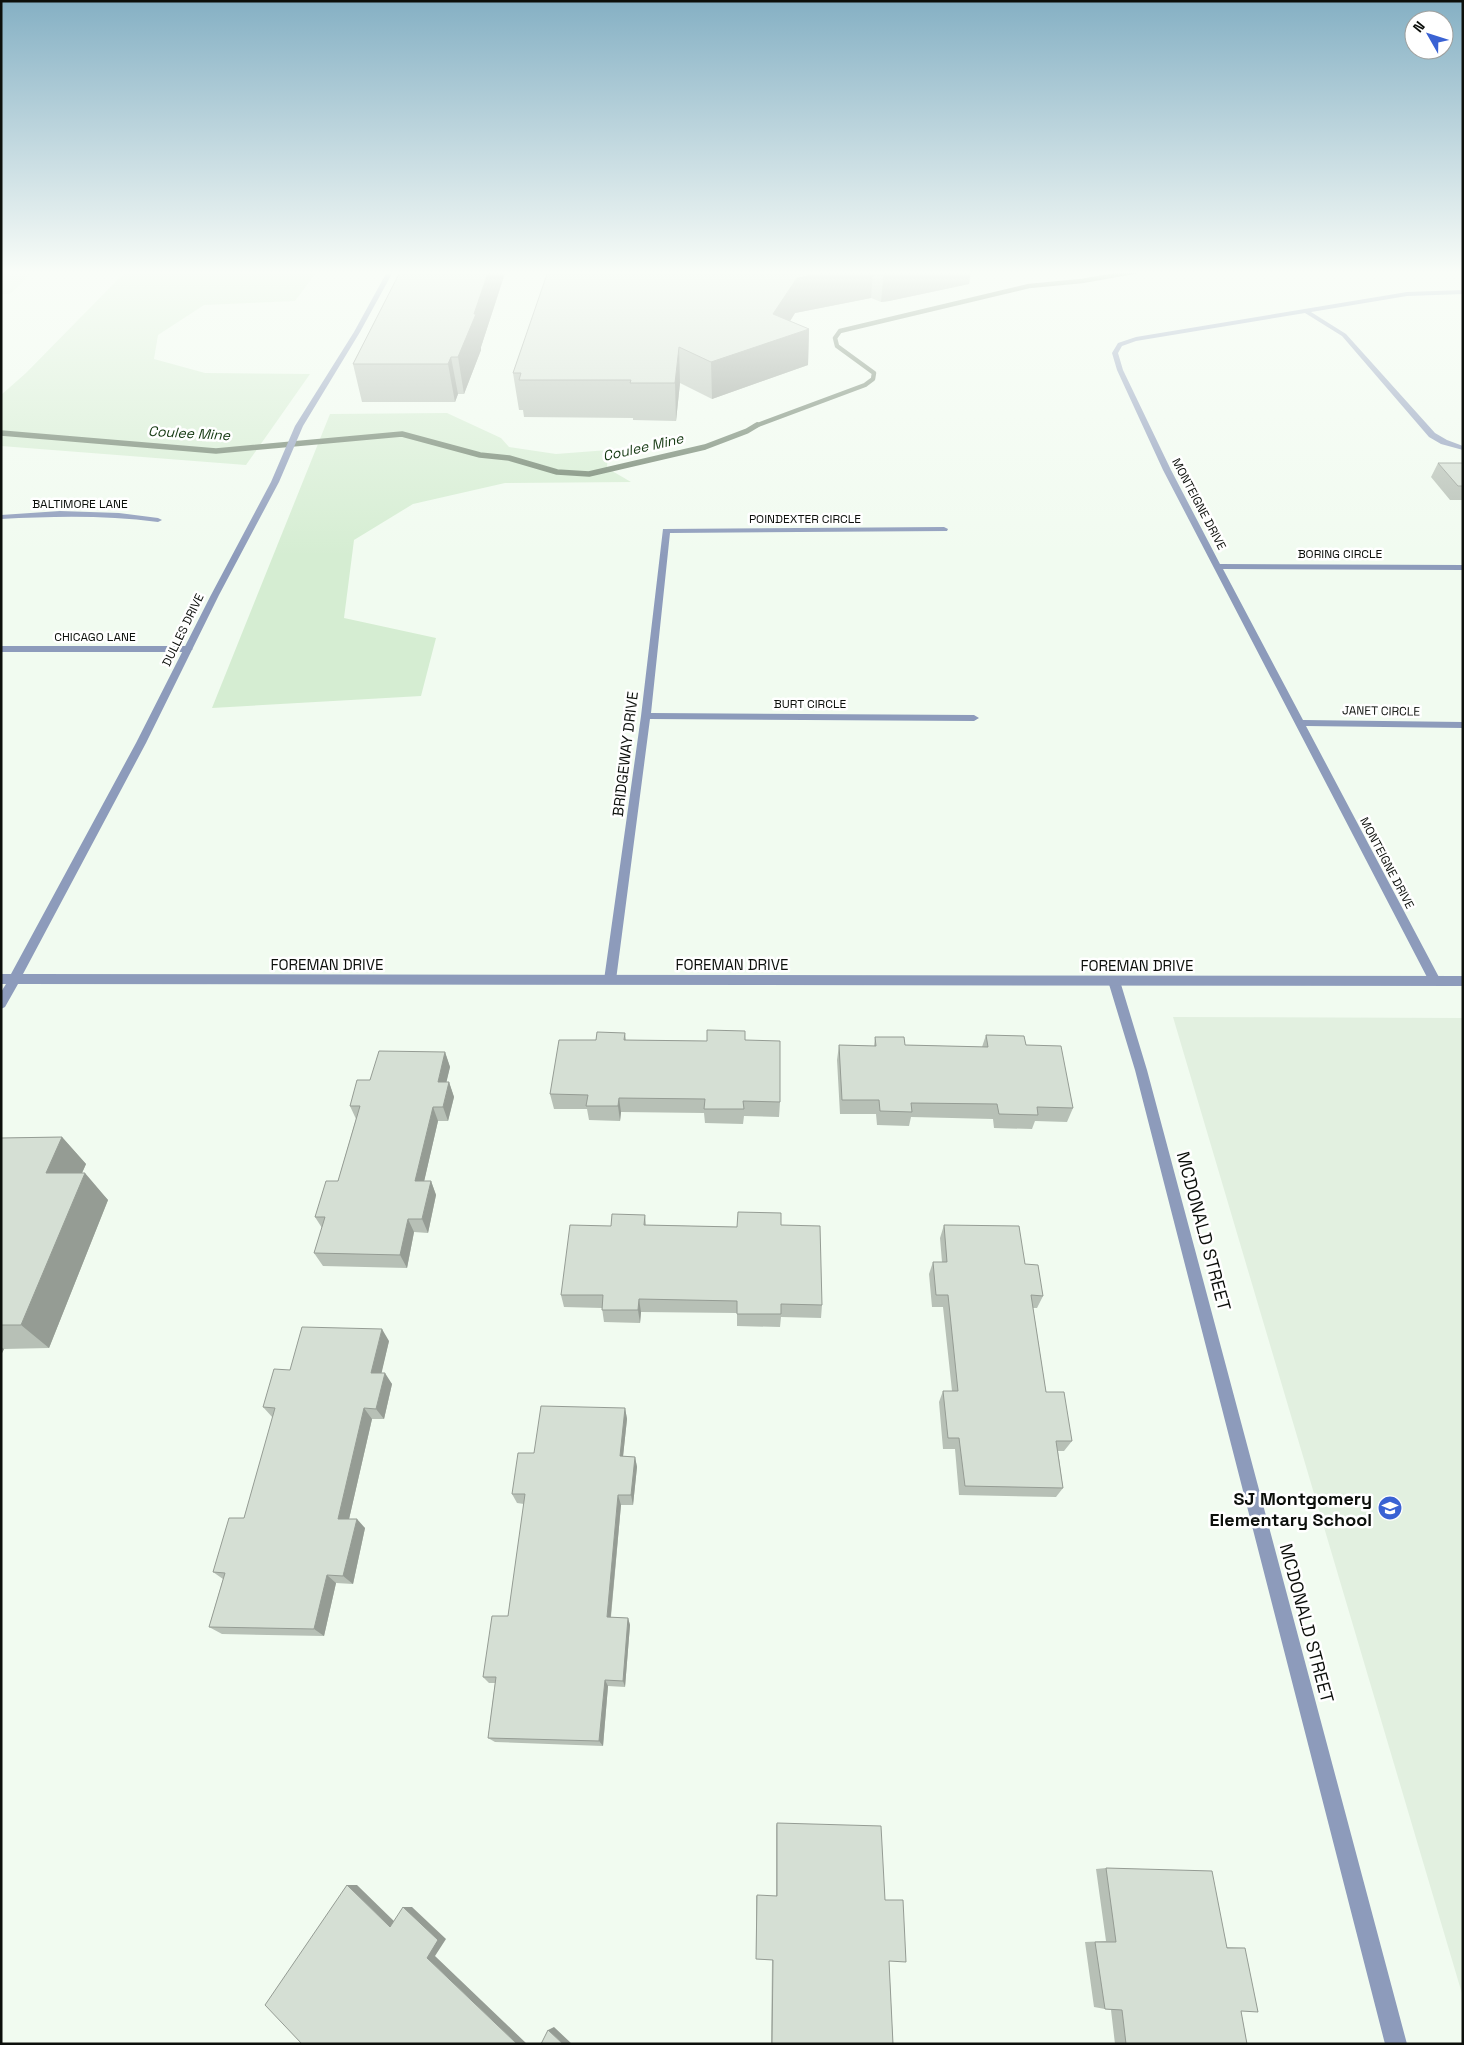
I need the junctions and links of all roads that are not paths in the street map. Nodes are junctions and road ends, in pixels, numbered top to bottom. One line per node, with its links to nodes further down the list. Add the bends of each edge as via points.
1 (336, 365): 12 (street, DULLES DRIVE, via 299,422 275,482)
2 (1118, 365): 9 (street, MONTEIGNE DRIVE, via 1166,470)
3 (1371, 365): 4 (street, via 1436,438)
4 (1463, 448)
5 (1, 517): 6 (street, BALTIMORE LANE, via 127,515)
6 (158, 520)
7 (944, 529): 8 (street, POINDEXTER CIRCLE)
8 (666, 531): 13 (street, BRIDGEWAY DRIVE)
9 (1217, 566): 10 (street, BORING CIRCLE); 15 (street, MONTEIGNE DRIVE)
10 (1463, 568)
11 (1, 649): 12 (street, CHICAGO LANE)
12 (188, 649): 18 (street, DULLES DRIVE)
13 (646, 716): 14 (street, BURT CIRCLE); 19 (street, BRIDGEWAY DRIVE)
14 (974, 718)
15 (1299, 723): 16 (street, JANET CIRCLE); 21 (street, MONTEIGNE DRIVE)
16 (1463, 725)
17 (1, 979): 18 (street, FOREMAN DRIVE)
18 (14, 979): 19 (street, FOREMAN DRIVE); 23 (street, DULLES DRIVE)
19 (610, 980): 20 (street, FOREMAN DRIVE)
20 (1114, 981): 21 (street, FOREMAN DRIVE); 24 (street, MCDONALD STREET, via 1144,1079)
21 (1434, 981): 22 (street, FOREMAN DRIVE)
22 (1463, 981)
23 (1, 1004)
24 (1396, 2044)

